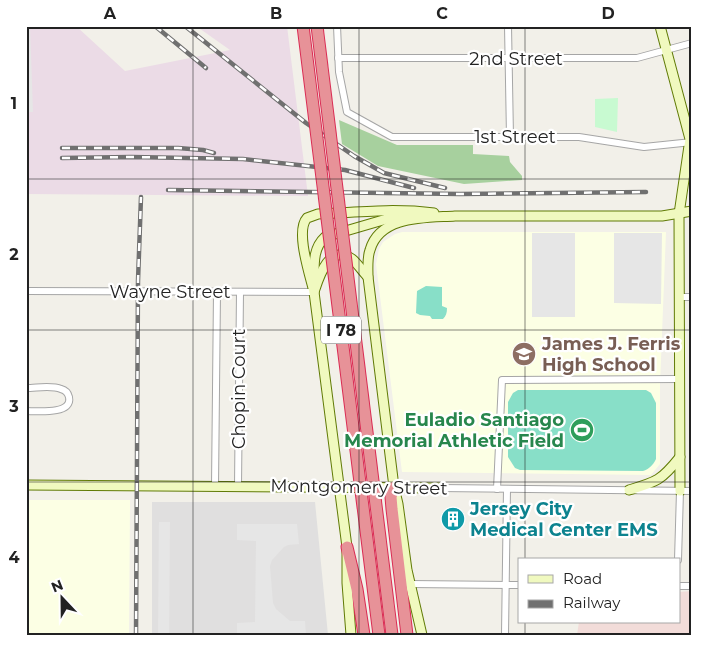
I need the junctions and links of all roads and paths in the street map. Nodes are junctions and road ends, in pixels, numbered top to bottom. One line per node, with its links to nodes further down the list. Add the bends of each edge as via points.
1 (303, 26): 45 (highway, I 78, bridge)
2 (317, 26): 46 (highway, I 78, bridge)
3 (337, 26): 8 (street)
4 (508, 26): 9 (street)
5 (660, 26): 7 (main road)
6 (692, 43): 7 (street, 2nd Street)
7 (666, 50): 9 (street, 2nd Street, via 637,58); 11 (main road)
8 (338, 58): 9 (street, 2nd Street); 10 (street, 1st Street, via 347,112 392,137)
9 (508, 59): 10 (street)
10 (510, 137): 11 (street, 1st Street, via 585,138 644,148)
11 (691, 142): 14 (main road)
12 (692, 211): 14 (main road)
13 (436, 213): 15 (main road); 20 (main road, via 396,216 325,237 314,258); 20 (main road, via 392,209 310,216 302,232)
14 (679, 214): 15 (main road); 21 (main road)
15 (454, 216): 16 (main road, via 411,220 383,230 369,251)
16 (368, 277): 20 (main road, via 352,259 334,257 326,264); 31 (main road)
17 (26, 291): 18 (street, Wayne Street)
18 (217, 292): 19 (street, Wayne Street); 28 (street, Chopin Court)
19 (240, 292): 20 (street, Wayne Street); 29 (street, Chopin Court)
20 (314, 292): 30 (main road)
21 (679, 297): 22 (street); 23 (main road)
22 (692, 297)
23 (679, 379): 26 (main road); 33 (street, via 502,380)
24 (26, 388): 25 (street, via 60,388 67,392 69,398 68,405 62,410)
25 (26, 411)
26 (680, 457): 35 (main road, via 656,482); 36 (main road)
27 (26, 485): 28 (main road, Montgomery Street)
28 (214, 486): 29 (main road, Montgomery Street)
29 (238, 486): 30 (main road, Montgomery Street)
30 (339, 487): 31 (main road, Montgomery Street); 38 (main road)
31 (394, 487): 32 (main road, Montgomery Street); 40 (main road); 47 (highway, via 392,509)
32 (439, 488): 33 (street, Montgomery Street)
33 (497, 489): 34 (street, Montgomery Street)
34 (507, 489): 35 (street, Montgomery Street); 41 (street)
35 (629, 490): 36 (street, Montgomery Street)
36 (680, 491): 37 (street, Montgomery Street); 39 (street)
37 (692, 491)
38 (347, 548): 43 (main road); 44 (highway)
39 (678, 558)
40 (410, 584): 41 (street); 48 (main road)
41 (506, 585): 42 (street); 49 (street)
42 (518, 585)
43 (351, 635)
44 (364, 635)
45 (379, 635)
46 (392, 635)
47 (408, 635)
48 (422, 635)
49 (505, 635)

